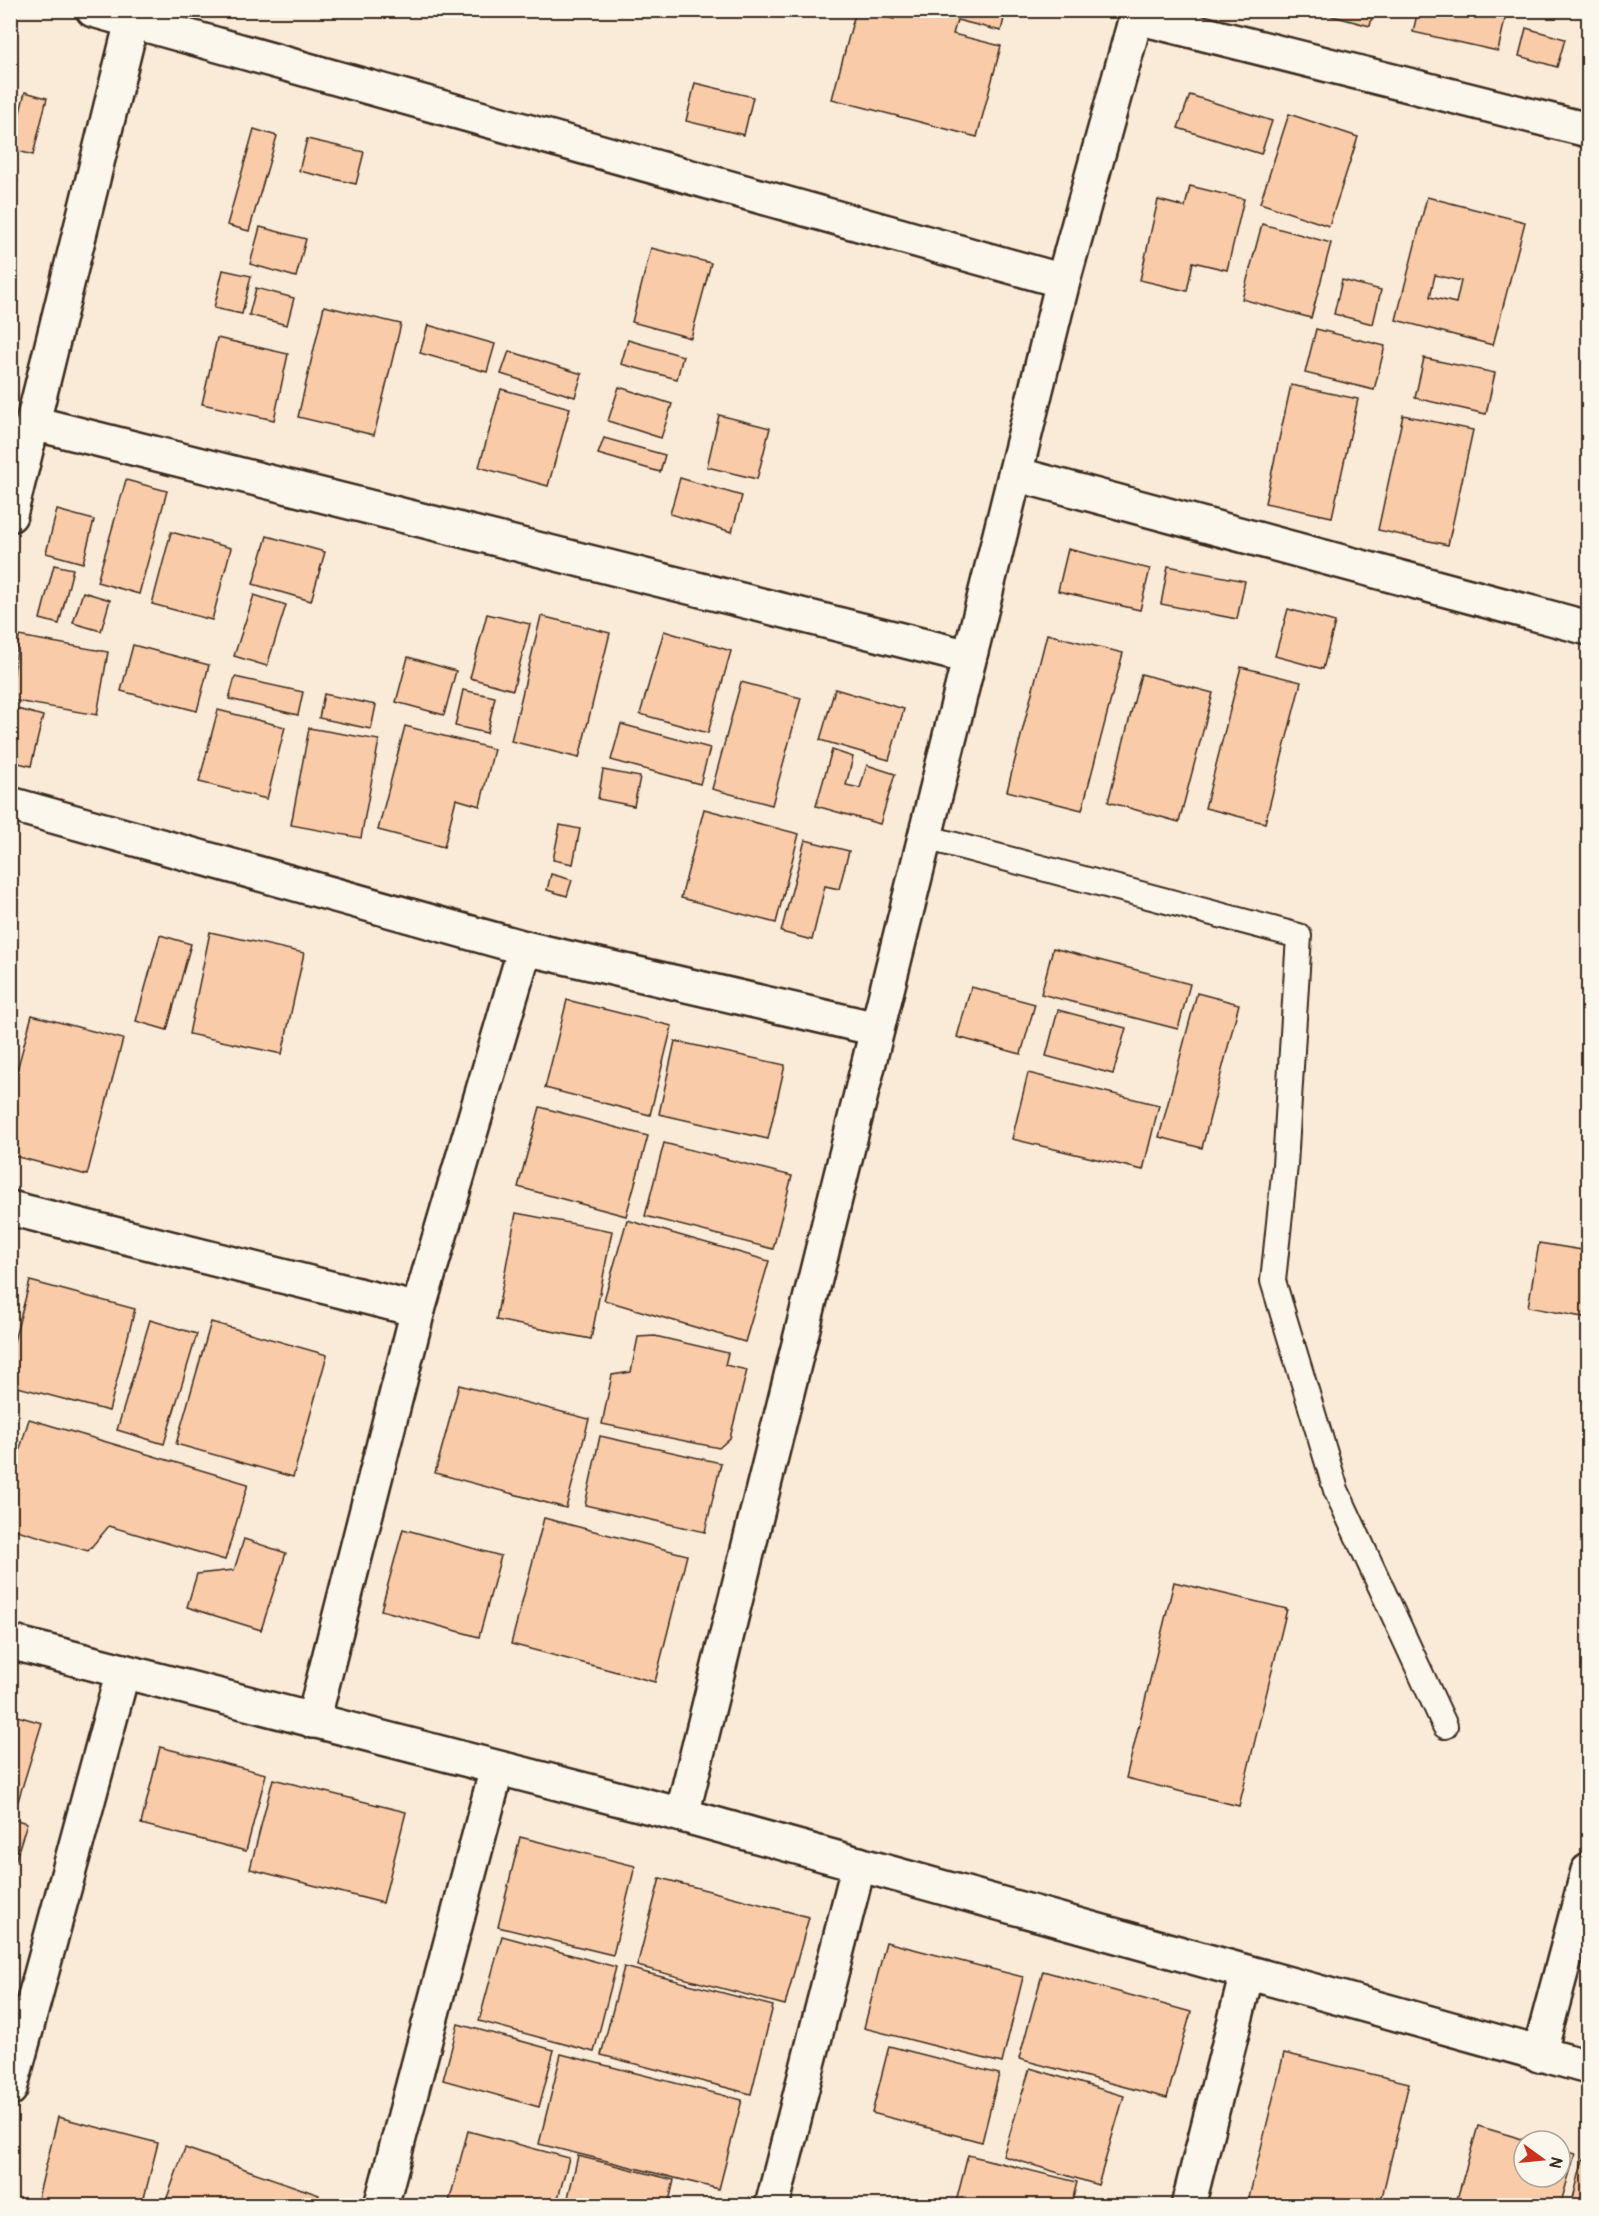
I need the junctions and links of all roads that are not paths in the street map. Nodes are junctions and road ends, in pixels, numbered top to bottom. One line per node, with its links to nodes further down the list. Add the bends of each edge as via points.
1 (93, 10): 3 (street)
2 (1137, 14): 4 (street); 5 (street)
3 (132, 21): 5 (street); 6 (street)
4 (1588, 130)
5 (1063, 281): 7 (street)
6 (33, 423): 8 (street); 10 (street)
7 (1015, 474): 9 (street); 10 (street)
8 (10, 515)
9 (1588, 628)
10 (969, 657): 12 (street)
11 (10, 804): 13 (street)
12 (925, 837): 14 (street); 20 (lane, via 1299,936 1285,1165 1273,1281 1336,1490)
13 (525, 948): 14 (street); 16 (street)
14 (877, 1029): 22 (street)
15 (10, 1208): 16 (street)
16 (418, 1310): 19 (street)
17 (10, 1642): 18 (street)
18 (123, 1671): 19 (street); 28 (street)
19 (313, 1720): 21 (street)
20 (1445, 1726)
21 (497, 1768): 22 (street); 29 (street)
22 (682, 1815): 23 (street)
23 (859, 1864): 25 (street); 30 (street)
24 (1588, 1871): 26 (street)
25 (1247, 1973): 26 (street); 31 (street)
26 (1539, 2055): 27 (street)
27 (1588, 2067)
28 (10, 2089)
29 (381, 2205)
30 (772, 2205)
31 (1188, 2205)

